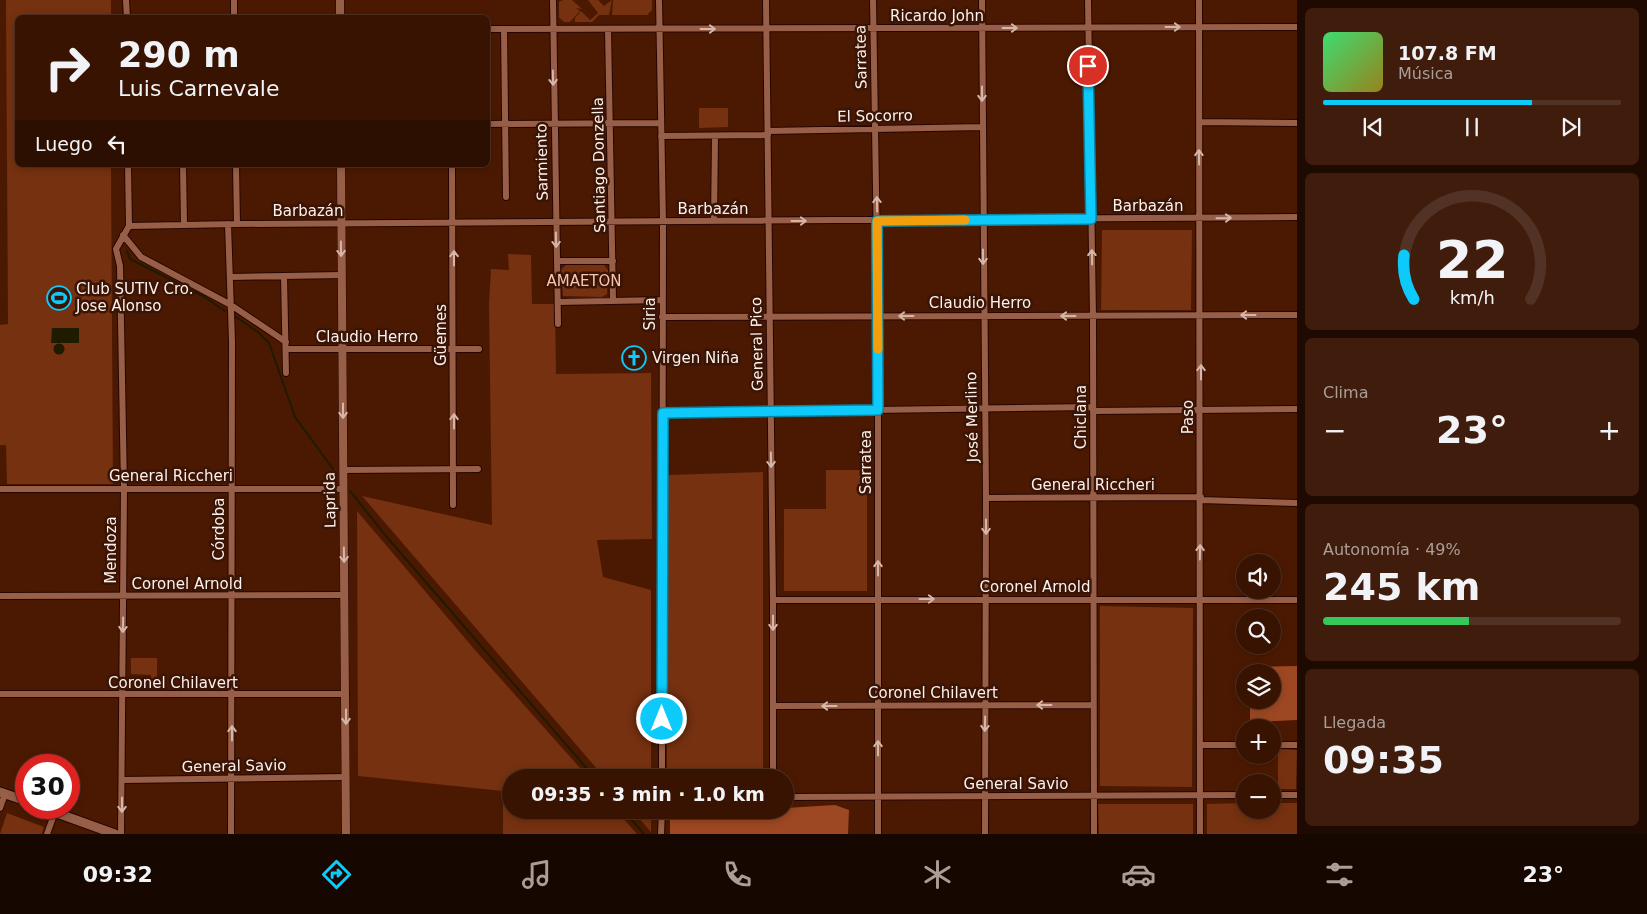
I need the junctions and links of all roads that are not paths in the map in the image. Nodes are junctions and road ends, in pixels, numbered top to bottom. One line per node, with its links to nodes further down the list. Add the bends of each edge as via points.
1 (126, 0): 11 (street)
2 (234, 0): 12 (street)
3 (340, 0): 13 (street)
4 (553, 0): 22 (street, Sarmiento)
5 (659, 0): 24 (street, Siria)
6 (766, 0): 16 (street, General Pico)
7 (873, 0): 17 (street, Sarratea)
8 (982, 0): 18 (street, José Merlino)
9 (1088, 0): 19 (street, Chiclana)
10 (1199, 0): 14 (street, Paso)
11 (127, 15)
12 (234, 15)
13 (340, 15)
14 (1199, 27): 15 (street, Ricardo John); 19 (street, Ricardo John, one-way to 14); 26 (street, Paso)
15 (1297, 27)
16 (766, 28): 17 (street, Ricardo John); 24 (street, Ricardo John, one-way to 16); 34 (street, General Pico)
17 (872, 28): 18 (street, Ricardo John); 33 (street, Sarratea)
18 (982, 28): 19 (street, Ricardo John, one-way to 19); 32 (street, José Merlino, one-way to 32)
19 (1088, 28): 44 (street, Chiclana)
20 (490, 29): 21 (street, Ricardo John)
21 (504, 29): 22 (street, Ricardo John); 30 (street)
22 (552, 29): 23 (street, Ricardo John); 31 (street, Sarmiento, one-way to 31)
23 (608, 29): 24 (street, Ricardo John); 27 (street, Santiago Donzella)
24 (659, 29): 25 (street, Siria)
25 (661, 122): 27 (street); 35 (street, Siria)
26 (1199, 122): 28 (street); 45 (street, Paso, one-way to 26)
27 (611, 123): 31 (street); 54 (street, Santiago Donzella)
28 (1297, 123)
29 (490, 124): 30 (street)
30 (505, 124): 31 (street); 42 (street)
31 (554, 124): 53 (street, Sarmiento)
32 (982, 127): 33 (street, El Socorro); 46 (street, José Merlino)
33 (875, 128): 34 (street, El Socorro); 49 (street, Sarratea, one-way to 33)
34 (768, 133): 36 (street, El Socorro); 48 (street, General Pico)
35 (661, 136): 36 (street, El Socorro); 50 (street, Siria)
36 (715, 136): 47 (street)
37 (128, 167): 58 (street)
38 (183, 167): 55 (street)
39 (236, 167): 57 (street)
40 (341, 167): 51 (street, Laprida)
41 (452, 167): 52 (street, Güemes)
42 (506, 197)
43 (1297, 217): 45 (street, Barbazán, one-way to 43)
44 (1091, 219): 45 (street, Barbazán); 46 (street, Barbazán); 73 (street, Chiclana, one-way to 44)
45 (1200, 219): 69 (street, Paso)
46 (983, 220): 49 (street, Barbazán); 72 (street, José Merlino, one-way to 72)
47 (714, 221): 48 (street, Barbazán); 50 (street, Barbazán)
48 (769, 221): 49 (street, Barbazán, one-way to 49); 75 (street, General Pico)
49 (877, 221): 71 (street, Sarratea)
50 (663, 222): 54 (street, Barbazán); 65 (street, Siria)
51 (341, 223): 52 (street, Barbazán); 57 (street, Barbazán); 62 (street, Laprida, one-way to 62)
52 (454, 223): 53 (street, Barbazán); 79 (street, Güemes, one-way to 52)
53 (556, 223): 54 (street, Barbazán); 60 (street, Sarmiento, one-way to 60)
54 (612, 223): 61 (street, Santiago Donzella)
55 (184, 224): 56 (street, Barbazán); 58 (street, Barbazán)
56 (228, 224): 57 (street, Barbazán); 63 (street, Córdoba)
57 (237, 224)
58 (129, 226): 59 (street, Mendoza)
59 (123, 236): 68 (street, via 141,257); 95 (street, Mendoza, via 116,249 120,266)
60 (557, 261): 61 (street); 67 (street, Sarmiento)
61 (613, 261): 66 (street, Santiago Donzella)
62 (342, 275): 64 (street); 78 (street, Laprida)
63 (230, 276): 64 (street); 68 (street, Córdoba)
64 (284, 276): 77 (street)
65 (662, 300): 66 (street); 74 (street, Siria)
66 (613, 301): 67 (street)
67 (558, 302): 76 (street, Sarmiento)
68 (230, 305): 77 (street); 92 (street, Córdoba)
69 (1201, 315): 70 (street, Claudio Herro, one-way to 69); 73 (street, Claudio Herro); 84 (street, Paso, one-way to 69)
70 (1297, 315)
71 (878, 316): 72 (street, Claudio Herro, one-way to 71); 75 (street, Claudio Herro); 86 (street, Sarratea)
72 (984, 316): 73 (street, Claudio Herro, one-way to 72); 82 (street, José Merlino)
73 (1093, 316): 83 (street, Chiclana)
74 (662, 317): 75 (street, Claudio Herro); 88 (street, Siria)
75 (768, 317): 87 (street, General Pico)
76 (558, 324)
77 (286, 345): 78 (street, Claudio Herro); 81 (street)
78 (343, 349): 79 (street, Claudio Herro); 91 (street, Laprida, one-way to 91)
79 (454, 349): 80 (street, Claudio Herro); 89 (street, Güemes, one-way to 79)
80 (479, 349)
81 (286, 373)
82 (984, 408): 83 (street); 86 (street); 97 (street, José Merlino)
83 (1093, 409): 84 (street); 96 (street, Chiclana)
84 (1201, 409): 85 (street); 98 (street, Paso)
85 (1297, 409)
86 (878, 410): 87 (street); 107 (street, Sarratea, one-way to 86)
87 (770, 412): 88 (street); 106 (street, General Pico, one-way to 106)
88 (663, 413): 123 (street, Siria)
89 (454, 469): 90 (street); 91 (street); 100 (street, Güemes)
90 (478, 469)
91 (343, 470): 93 (street, Laprida)
92 (231, 488): 93 (street, General Riccheri); 95 (street, General Riccheri); 104 (street, Córdoba)
93 (343, 488): 101 (street, Laprida, one-way to 101)
94 (0, 489): 95 (street, General Riccheri)
95 (124, 489): 103 (street, Mendoza)
96 (1093, 497): 97 (street, General Riccheri); 98 (street, General Riccheri); 108 (street, Chiclana)
97 (986, 498): 105 (street, José Merlino, one-way to 105)
98 (1201, 498): 99 (street, General Riccheri); 109 (street, Paso, one-way to 98)
99 (1297, 503)
100 (453, 505)
101 (345, 595): 104 (street, Coronel Arnold); 112 (street, Laprida)
102 (0, 596): 103 (street, Coronel Arnold)
103 (124, 596): 104 (street, Coronel Arnold); 113 (street, Mendoza, one-way to 113)
104 (231, 596): 114 (street, Córdoba)
105 (986, 599): 107 (street, Coronel Arnold, one-way to 105); 108 (street, Coronel Arnold); 115 (street, José Merlino)
106 (773, 600): 107 (street, Coronel Arnold); 117 (street, General Pico, one-way to 117)
107 (878, 600): 118 (street, Sarratea)
108 (1093, 600): 109 (street, Coronel Arnold); 116 (street, Chiclana)
109 (1199, 600): 110 (street, Coronel Arnold); 120 (street, Paso)
110 (1297, 600)
111 (0, 694): 113 (street, Coronel Chilavert)
112 (346, 694): 114 (street, Coronel Chilavert); 125 (street, Laprida, one-way to 125)
113 (122, 695): 114 (street, Coronel Chilavert); 127 (street, Mendoza)
114 (232, 696): 126 (street, Córdoba, one-way to 114)
115 (986, 705): 116 (street, Coronel Chilavert, one-way to 115); 118 (street, Coronel Chilavert); 137 (street, José Merlino, one-way to 137)
116 (1093, 705): 132 (street, Chiclana)
117 (772, 706): 118 (street, Coronel Chilavert, one-way to 117); 124 (street, General Pico)
118 (879, 706): 136 (street, Sarratea, one-way to 118)
119 (1297, 744): 122 (street)
120 (1200, 745): 121 (street); 133 (street, Paso)
121 (1236, 745)
122 (1281, 745)
123 (662, 769)
124 (772, 769)
125 (346, 777): 126 (street, General Savio); 146 (street, Laprida)
126 (232, 779): 127 (street, General Savio); 145 (street, Córdoba)
127 (122, 780): 144 (street, Mendoza, one-way to 144)
128 (3, 793): 134 (main road); 138 (street)
129 (1236, 795): 133 (street, General Savio)
130 (1281, 795): 131 (street)
131 (1297, 795)
132 (1093, 796): 133 (street, General Savio); 137 (street, General Savio); 150 (street, Chiclana)
133 (1200, 796): 151 (street, Paso)
134 (15, 797)
135 (794, 797): 136 (street, General Savio)
136 (878, 797): 137 (street, General Savio); 148 (street, Sarratea)
137 (984, 797): 149 (street, José Merlino)
138 (0, 808)
139 (52, 819): 142 (street)
140 (74, 819): 143 (main road)
141 (662, 819): 147 (street)
142 (47, 834)
143 (115, 834)
144 (122, 834)
145 (231, 834)
146 (346, 834)
147 (661, 834)
148 (878, 834)
149 (985, 834)
150 (1094, 834)
151 (1200, 834)

